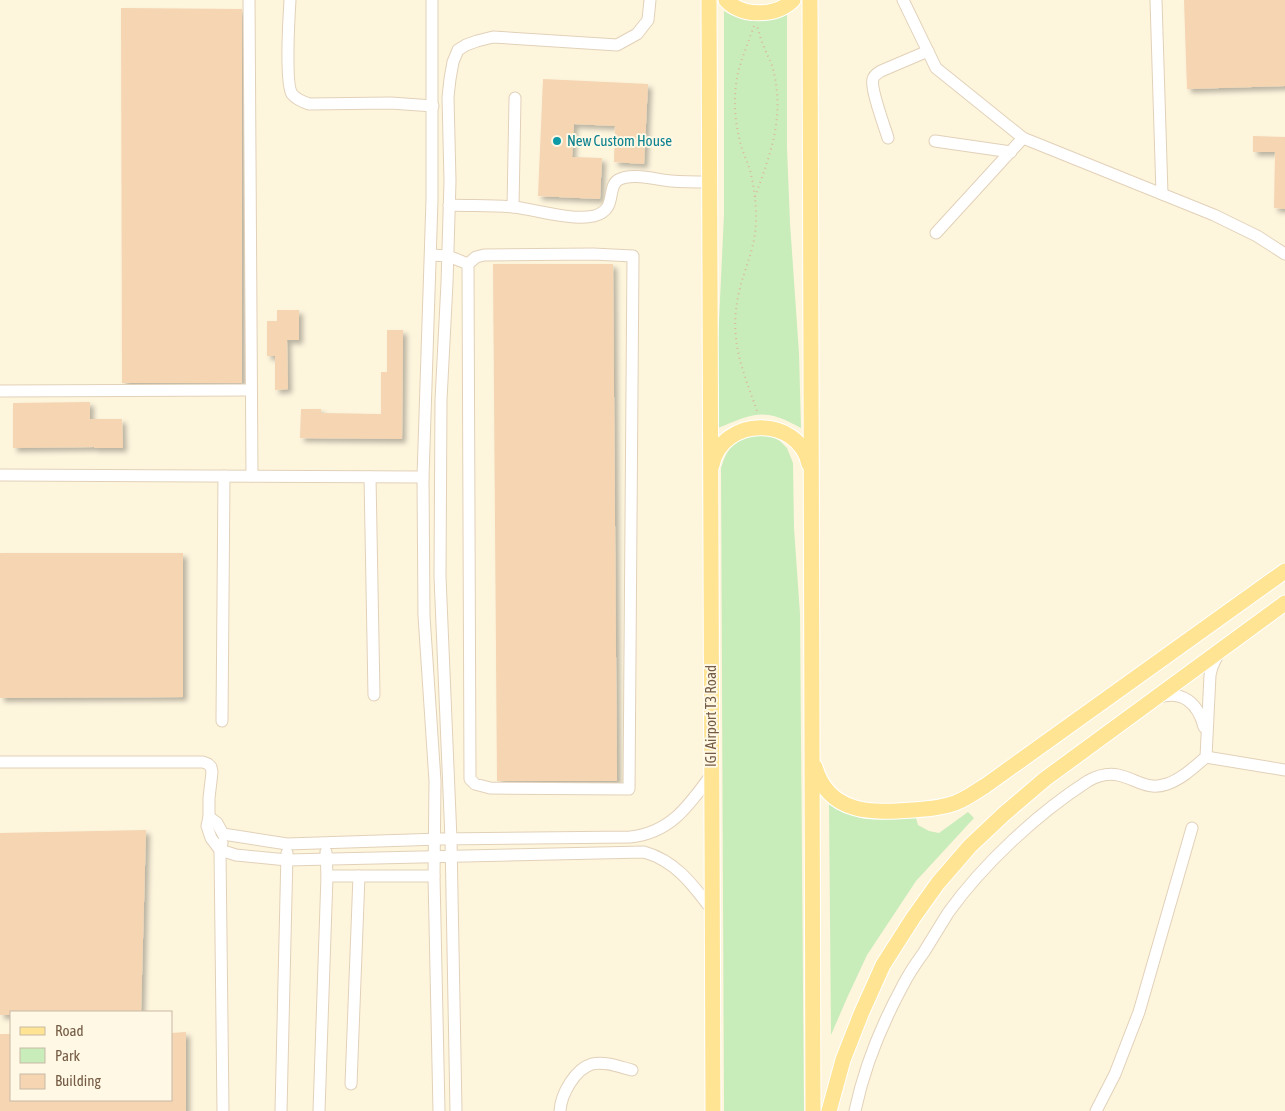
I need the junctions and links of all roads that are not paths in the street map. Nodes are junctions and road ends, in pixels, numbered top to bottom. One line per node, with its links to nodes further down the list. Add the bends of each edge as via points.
1 (249, 0): 27 (street)
2 (290, 0): 13 (street, via 289,88 301,101 309,104)
3 (432, 0): 13 (street)
4 (650, 0): 20 (street, via 648,20 637,34 617,45 493,37 458,50 448,97)
5 (709, 0): 18 (main road, IGI Airport T3 Road)
6 (726, 0): 7 (main road, via 744,11 755,13 775,11)
7 (793, 0)
8 (810, 0): 33 (main road)
9 (903, 0): 11 (street)
10 (1156, 0): 19 (street)
11 (928, 51): 14 (street, via 881,71 873,78 873,89); 15 (street, via 936,68)
12 (515, 98): 21 (street)
13 (433, 106): 24 (street)
14 (888, 138)
15 (1023, 138): 17 (street); 19 (street)
16 (935, 141): 17 (street)
17 (1011, 152): 22 (street)
18 (710, 182): 21 (street, via 641,177 620,180 613,187 606,210 581,218); 32 (main road, IGI Airport T3 Road)
19 (1162, 194): 23 (street, via 1214,215)
20 (449, 205): 21 (street); 25 (street)
21 (513, 207)
22 (936, 233)
23 (1285, 254)
24 (431, 255): 25 (street); 35 (street)
25 (448, 256): 26 (street); 48 (street, via 441,400 440,577)
26 (468, 264): 49 (street); 49 (street, via 484,255 633,256 629,789 490,788 475,784)
27 (251, 390): 28 (street); 31 (street)
28 (0, 391)
29 (0, 475): 30 (street)
30 (224, 476): 31 (street); 41 (street)
31 (252, 476): 34 (street)
32 (710, 476): 33 (main road, via 722,444 735,433 769,427 785,433 798,444 807,459); 47 (main road, IGI Airport T3 Road)
33 (811, 476): 43 (main road)
34 (370, 477): 35 (street); 39 (street)
35 (423, 477): 54 (street, via 424,616 435,781)
36 (1285, 571): 43 (main road, via 985,786 955,803 939,808 884,812 852,807 829,794 817,774)
37 (1285, 602): 38 (main road)
38 (1220, 650): 40 (main road); 42 (street, via 1210,676)
39 (374, 695)
40 (1150, 700): 42 (street, via 1180,696 1199,712); 76 (main road, via 1017,802 970,846 938,883 883,965 842,1060)
41 (222, 721)
42 (1206, 733): 44 (street)
43 (812, 756): 75 (main road)
44 (1206, 757): 46 (street); 77 (street, via 1166,784 1149,786 1118,775 1095,777 1039,817 999,854 949,912 902,986 878,1037)
45 (0, 762): 50 (street, via 203,762 211,768)
46 (1285, 770)
47 (712, 774): 53 (street, via 674,820 643,836); 65 (main road, IGI Airport T3 Road)
48 (449, 779): 49 (street); 53 (street)
49 (470, 779)
50 (209, 817): 52 (street); 57 (street, via 207,826 211,838)
51 (1192, 828): 78 (street, via 1139,1012 1116,1074)
52 (223, 834): 56 (street); 57 (street)
53 (451, 839): 54 (street); 58 (street)
54 (435, 840): 55 (street); 59 (street)
55 (326, 843): 56 (street); 60 (street)
56 (287, 844): 61 (street)
57 (220, 850): 61 (street, via 236,855); 68 (street)
58 (452, 856): 59 (street); 65 (street, via 644,852 662,859 683,874); 72 (street)
59 (434, 857): 60 (street); 64 (street)
60 (326, 859): 61 (street); 62 (street)
61 (287, 860): 69 (street)
62 (327, 876): 63 (street); 70 (street)
63 (358, 876): 64 (street); 67 (street)
64 (434, 876): 71 (street)
65 (712, 910): 74 (main road, IGI Airport T3 Road)
66 (632, 1070): 73 (street, via 606,1064 593,1064 582,1069 566,1088)
67 (351, 1084)
68 (223, 1111)
69 (281, 1111)
70 (319, 1111)
71 (439, 1111)
72 (456, 1111)
73 (560, 1111)
74 (713, 1111)
75 (813, 1111)
76 (829, 1111)
77 (855, 1111)
78 (1096, 1111)

